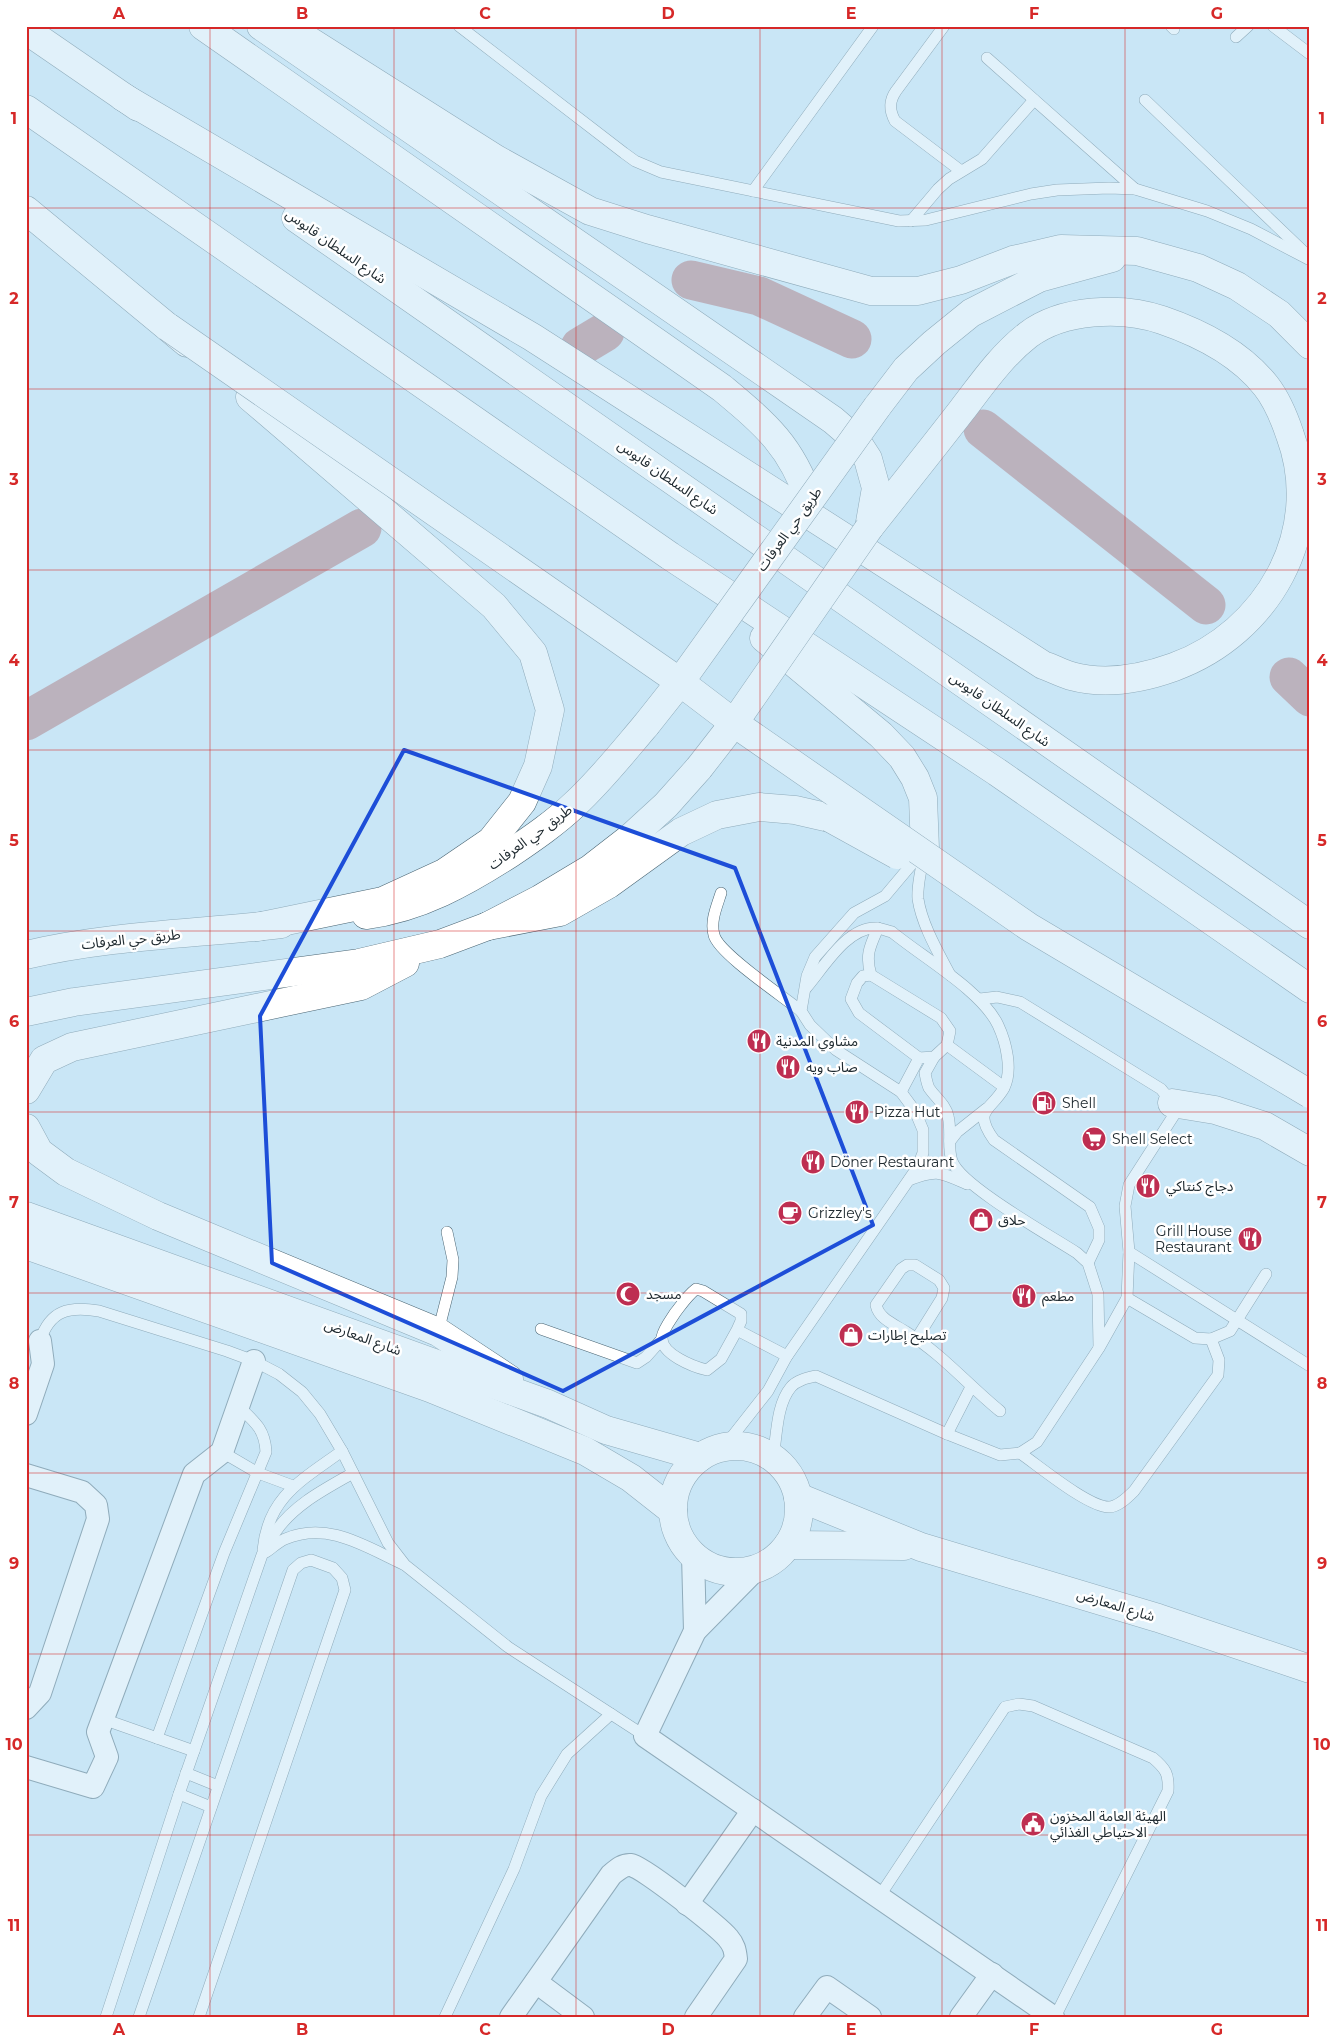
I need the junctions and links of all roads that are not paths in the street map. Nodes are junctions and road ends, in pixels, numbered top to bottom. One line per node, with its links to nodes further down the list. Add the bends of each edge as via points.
1 (203, 26): 27 (main road, via 722,388 763,422 790,456)
2 (260, 26): 26 (main road, via 825,414)
3 (286, 26): 23 (main road, via 496,159 590,210 647,229 871,291 918,291 961,280 1013,260)
4 (459, 26): 19 (lane, via 635,161 661,172)
5 (874, 26): 19 (lane)
6 (944, 26): 17 (lane, via 891,97 890,105 895,121)
7 (1248, 26): 10 (lane)
8 (1273, 26): 11 (lane)
9 (26, 30): 13 (main road, شارع السلطان قابوس)
10 (1236, 37)
11 (1310, 54)
12 (987, 58): 14 (lane)
13 (123, 97): 28 (main road, via 532,338 1043,665 1071,676 1108,680 1137,678 1194,660 1221,645 1261,606 1281,575 1293,546 1300,506 1300,473 1282,412 1265,385 1231,353 1192,330 1143,313 1062,317 1028,335 998,363); 34 (main road, شارع السلطان قابوس)
14 (1034, 100): 17 (lane, via 982,159); 18 (lane)
15 (1145, 100): 22 (lane)
16 (26, 108): 29 (main road)
17 (962, 171): 21 (lane, via 938,189)
18 (1135, 190): 21 (lane, via 1057,190); 22 (lane, via 1207,211)
19 (752, 191): 21 (lane)
20 (26, 210): 24 (main road)
21 (911, 221)
22 (1310, 259)
23 (1036, 267): 25 (main road, via 1060,249 1137,251 1198,268 1237,286 1279,314); 26 (main road, طريق حي العرفات, bridge, via 971,313 906,369)
24 (168, 327): 30 (main road, bridge); 36 (main road, via 494,606 533,653 550,710 538,766 522,802 491,841 444,873 383,901)
25 (1310, 345)
26 (854, 438): 27 (main road, طريق حي العرفات, bridge); 28 (main road, via 868,459 876,488)
27 (810, 501): 30 (main road, طريق حي العرفات, bridge)
28 (869, 528): 31 (main road, bridge)
29 (670, 556): 32 (main road, via 902,756 923,798); 43 (main road, via 997,772)
30 (680, 682): 31 (main road, bridge); 36 (main road, طريق حي العرفات, bridge, via 574,806 476,876 435,897 385,912)
31 (734, 723): 35 (main road, bridge, via 666,805 630,838 590,869 540,900); 38 (main road, bridge)
32 (925, 849): 42 (lane, via 918,898); 44 (lane, via 885,896 854,913 815,957)
33 (721, 893): 46 (lane, via 713,921 714,936 723,950)
34 (1310, 925)
35 (488, 926): 38 (main road, bridge, via 560,912 609,884 680,832 718,815 760,807 830,818); 39 (main road)
36 (257, 927): 40 (main road, طريق حي العرفات, via 153,935)
37 (878, 928): 41 (lane, via 867,962); 42 (lane, via 892,932); 44 (lane, via 866,929 849,937)
38 (1029, 928): 54 (main road, bridge)
39 (440, 944): 47 (main road, via 360,963 74,1002); 52 (main road, via 361,986 72,1047 44,1060)
40 (26, 955)
41 (871, 975): 48 (lane, via 941,1018 950,1031); 50 (lane, via 863,976 858,982 851,999 859,1013)
42 (951, 977): 45 (lane)
43 (1310, 989)
44 (803, 991): 46 (lane)
45 (980, 999): 51 (lane, via 997,1023 1005,1044 1008,1068); 55 (lane, via 997,997 1020,1002 1161,1089)
46 (801, 1011): 53 (lane, via 810,1025 836,1050)
47 (26, 1012)
48 (947, 1044): 49 (lane); 51 (lane)
49 (934, 1057): 50 (lane); 58 (lane, via 925,1073 929,1087 948,1116)
50 (920, 1058): 53 (lane)
51 (1004, 1087): 56 (lane)
52 (26, 1090)
53 (901, 1092): 60 (lane, via 915,1111 923,1130 922,1154)
54 (1310, 1094)
55 (1172, 1103): 59 (main road, via 1215,1110 1265,1126); 65 (lane, via 1174,1115 1130,1185 1125,1206)
56 (986, 1109): 58 (lane); 66 (lane, via 985,1127 994,1140 1090,1207 1099,1228 1099,1240)
57 (26, 1128): 72 (main road, via 39,1152 66,1172 158,1216)
58 (950, 1141): 61 (lane, via 952,1163)
59 (1310, 1152)
60 (909, 1180): 61 (lane, via 938,1172); 78 (lane)
61 (975, 1188): 66 (lane, via 1077,1253)
62 (26, 1216): 82 (main road, شارع المعارض)
63 (447, 1232): 72 (lane, via 453,1260 452,1277)
64 (26, 1245): 98 (main road, شارع المعارض, via 430,1388 585,1451 631,1478)
65 (1129, 1252): 68 (lane); 69 (lane)
66 (1088, 1264): 77 (lane, via 1098,1294)
67 (1266, 1274): 69 (lane)
68 (1127, 1298): 75 (lane, via 1195,1338); 77 (lane)
69 (1236, 1320): 75 (lane, via 1230,1331); 80 (lane)
70 (541, 1329): 74 (lane, via 637,1363)
71 (737, 1330): 74 (lane, via 721,1359 707,1370 683,1361 665,1348); 74 (lane, via 741,1314 696,1289 688,1294 665,1328); 78 (lane)
72 (438, 1332): 82 (main road)
73 (917, 1338): 73 (lane, via 942,1298 944,1288 939,1280 915,1265 907,1265 876,1304 884,1319); 81 (lane, via 945,1360)
74 (662, 1339)
75 (1211, 1339): 90 (lane, via 1219,1360 1218,1374 1134,1491 1122,1502 1110,1507 1092,1503)
76 (33, 1346): 79 (lane, via 50,1320 71,1309 85,1308); 85 (street, via 43,1364)
77 (1100, 1348): 90 (lane, via 1037,1442)
78 (788, 1356): 87 (lane, via 768,1391)
79 (254, 1361): 83 (street); 88 (lane, via 279,1374 302,1392 320,1414)
80 (1310, 1366)
81 (971, 1387): 84 (lane); 86 (lane)
82 (548, 1404): 91 (main road, شارع المعارض, via 606,1430)
83 (238, 1406): 89 (street); 94 (lane, via 258,1425 266,1440 266,1452)
84 (1000, 1411)
85 (26, 1414)
86 (947, 1434): 90 (lane, via 1000,1455); 92 (lane, via 816,1376 792,1386 782,1400)
87 (724, 1447): 91 (main road); 92 (main road, via 742,1446)
88 (342, 1451): 93 (lane); 96 (lane)
89 (222, 1452): 94 (lane); 109 (street, via 194,1474)
90 (1020, 1453)
91 (700, 1457): 98 (main road, via 680,1481 674,1495)
92 (774, 1458): 97 (main road, via 793,1482)
93 (353, 1473): 101 (lane, via 295,1510 276,1531); 103 (lane, via 388,1543)
94 (258, 1474): 96 (lane); 111 (lane, via 224,1553)
95 (26, 1475): 107 (street, via 82,1492 96,1505 98,1519 40,1693)
96 (293, 1486): 101 (lane, via 270,1517)
97 (798, 1497): 99 (main road, via 796,1530); 100 (main road, شارع المعارض)
98 (673, 1511): 102 (main road, via 679,1534)
99 (788, 1545): 100 (main road, شارع المعارض); 104 (main road, via 774,1560)
100 (921, 1547): 106 (main road, شارع المعارض, via 1158,1618)
101 (262, 1555): 103 (lane, via 284,1539 309,1532 336,1533); 112 (lane)
102 (693, 1555): 104 (main road, via 722,1571); 105 (street)
103 (405, 1564): 108 (lane, via 508,1647)
104 (755, 1570): 105 (street)
105 (695, 1631): 110 (street)
106 (1310, 1669)
107 (26, 1708)
108 (612, 1714): 110 (lane); 126 (lane, via 567,1754 541,1796 514,1869)
109 (103, 1719): 111 (lane); 113 (street, via 98,1732 106,1757 93,1787)
110 (645, 1736): 118 (street)
111 (157, 1738): 112 (lane)
112 (194, 1751): 114 (lane)
113 (26, 1766)
114 (186, 1773): 115 (lane); 116 (lane)
115 (218, 1786): 117 (lane); 125 (lane, via 293,1570 311,1560 333,1568 342,1578 345,1590)
116 (179, 1794): 117 (lane); 123 (lane)
117 (211, 1807): 124 (lane)
118 (753, 1810): 119 (street); 120 (street)
119 (879, 1896): 121 (street); 133 (lane, via 1005,1707 1019,1704 1034,1706 1153,1758 1168,1778 1168,1791)
120 (687, 1904): 122 (street, via 642,1869 632,1865 622,1867 611,1875); 129 (street, via 727,1936 734,1947 736,1959)
121 (992, 1974): 132 (street); 133 (street)
122 (536, 1982): 127 (street); 128 (street)
123 (106, 2017)
124 (139, 2017)
125 (199, 2017)
126 (445, 2017)
127 (511, 2017)
128 (584, 2017)
129 (696, 2017)
130 (805, 2017): 131 (street, via 827,1986)
131 (870, 2017)
132 (961, 2017)
133 (1054, 2017)

